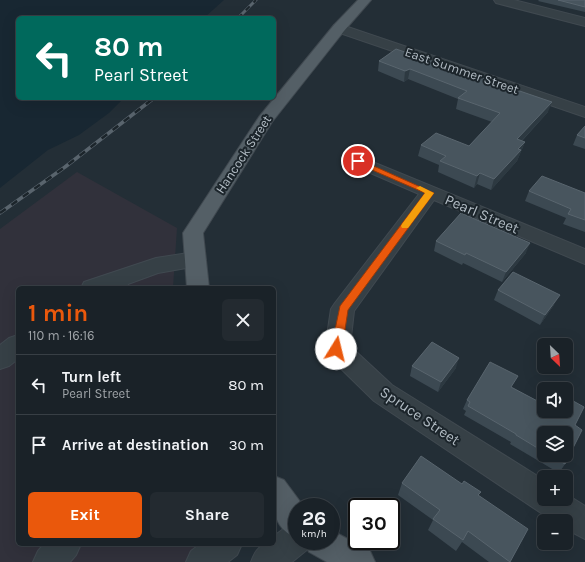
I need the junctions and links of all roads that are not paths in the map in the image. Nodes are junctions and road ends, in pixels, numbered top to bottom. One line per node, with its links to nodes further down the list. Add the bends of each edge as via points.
1 (365, 0): 4 (main road, Hancock Street)
2 (500, 0): 3 (street)
3 (585, 22)
4 (339, 28): 5 (street, East Summer Street); 9 (main road, Hancock Street, via 265,120 193,233)
5 (585, 112)
6 (358, 161): 7 (street, Pearl Street)
7 (430, 193): 8 (street, Pearl Street); 15 (street, Spruce Street, via 343,309 336,349 383,393)
8 (585, 257)
9 (195, 260): 10 (street, via 156,266); 12 (main road, Hancock Street)
10 (116, 284): 11 (street)
11 (104, 286)
12 (198, 286)
13 (16, 347): 14 (street)
14 (0, 360)
15 (537, 493)
16 (557, 506): 17 (street, Spruce Street)
17 (585, 524)
18 (288, 545): 25 (street)
19 (63, 546): 23 (street)
20 (223, 546): 24 (street)
21 (316, 550): 26 (main road)
22 (337, 550): 27 (main road)
23 (49, 562)
24 (202, 562)
25 (267, 562)
26 (324, 562)
27 (359, 562)

